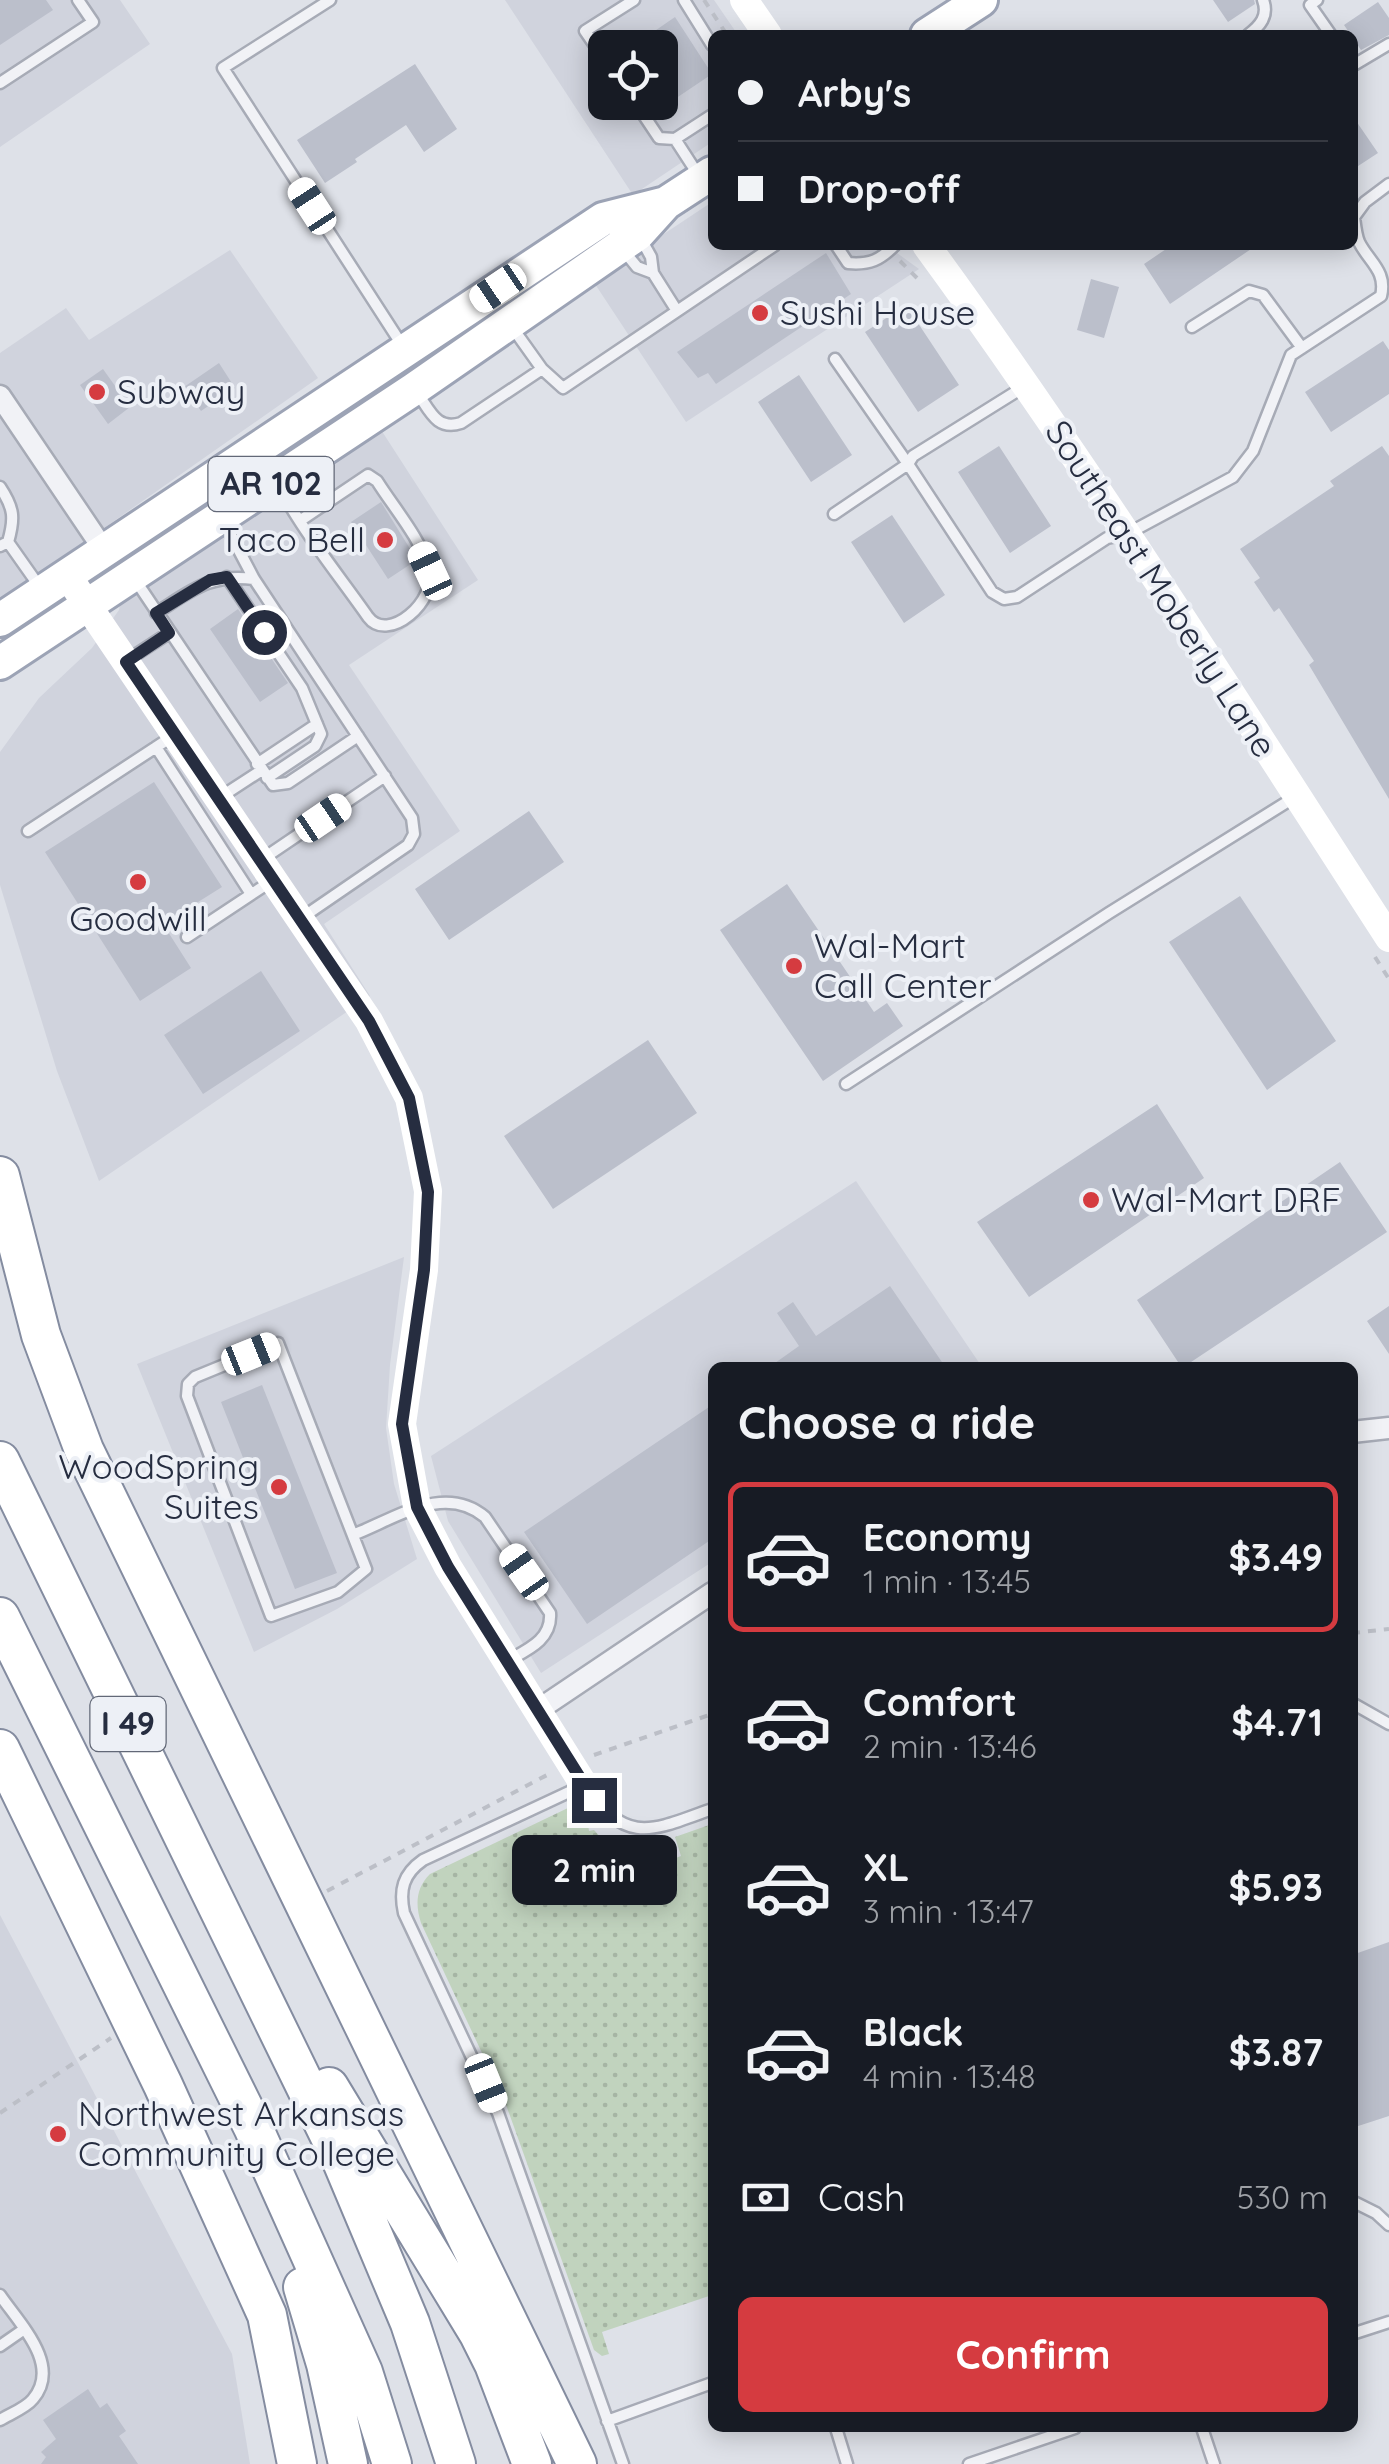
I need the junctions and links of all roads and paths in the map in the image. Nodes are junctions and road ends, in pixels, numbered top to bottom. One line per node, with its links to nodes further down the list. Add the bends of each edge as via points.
1 (78, 0): 19 (lane, via 93,22)
2 (330, 0): 38 (lane, via 223,68)
3 (634, 0): 15 (lane, via 585,31)
4 (684, 0): 16 (lane)
5 (704, 0): 10 (path)
6 (744, 0): 11 (street)
7 (981, 0): 12 (main road)
8 (1263, 0): 13 (lane, via 1262,22)
9 (1318, 0): 14 (lane, via 1310,5)
10 (724, 30)
11 (765, 30)
12 (934, 30)
13 (1253, 30)
14 (1328, 30)
15 (588, 35)
16 (708, 39)
17 (1389, 44): 18 (lane)
18 (1358, 62)
19 (0, 84)
20 (708, 117): 22 (lane)
21 (648, 120): 22 (lane, via 660,138)
22 (675, 138): 23 (lane)
23 (707, 176): 25 (main road, AR 102)
24 (1389, 184): 26 (lane)
25 (666, 203): 27 (main road, AR 102); 38 (main road, AR 102, via 603,219)
26 (1358, 212)
27 (629, 240): 33 (lane, via 651,257); 33 (lane, via 637,268); 35 (main road, AR 102)
28 (1358, 240): 37 (lane, via 1378,268 1381,296)
29 (767, 250): 34 (lane)
30 (839, 250): 31 (lane, via 848,263 862,264)
31 (889, 250)
32 (930, 250): 41 (street, Southeast Moberly Lane)
33 (653, 274): 34 (lane)
34 (677, 310): 40 (lane, via 563,388)
35 (508, 323): 40 (lane); 42 (main road, AR 102)
36 (1192, 328): 37 (lane, via 1248,291 1262,294)
37 (1302, 348): 52 (lane, via 1291,355 1252,452 1233,477)
38 (405, 350): 45 (main road, AR 102)
39 (835, 360): 46 (lane)
40 (542, 368): 42 (lane, via 451,426 437,421)
41 (1027, 385): 46 (lane); 52 (street, Southeast Moberly Lane)
42 (414, 389): 47 (main road, AR 102)
43 (0, 396): 44 (street)
44 (7, 422): 54 (street)
45 (262, 446): 47 (lane); 54 (main road, AR 102)
46 (908, 464): 49 (lane); 52 (lane, via 992,592 1004,600 1107,538)
47 (275, 481): 50 (main road, AR 102); 51 (lane)
48 (0, 487): 53 (lane, via 15,518)
49 (834, 514)
50 (222, 516): 55 (main road, AR 102); 57 (lane)
51 (301, 520): 51 (lane, via 360,479 378,481 430,571 422,605 392,625 372,624)
52 (1128, 534): 70 (street, Southeast Moberly Lane)
53 (4, 544): 58 (lane)
54 (104, 550): 58 (main road, AR 102)
55 (132, 576): 59 (main road, AR 102); 60 (lane)
56 (227, 577): 57 (lane); 60 (lane, via 210,580); 65 (lane, via 302,688)
57 (254, 579): 66 (lane)
58 (55, 583): 59 (street); 61 (main road, AR 102)
59 (87, 606): 63 (street); 64 (main road, AR 102)
60 (156, 613): 62 (lane)
61 (0, 620)
62 (169, 633): 63 (lane); 68 (lane)
63 (126, 662): 67 (street)
64 (0, 663)
65 (317, 724): 68 (lane); 68 (lane, via 315,746)
66 (358, 736): 68 (lane, via 288,783 273,785); 69 (lane)
67 (165, 741): 71 (street); 72 (lane); 73 (lane)
68 (262, 771): 71 (lane)
69 (385, 776): 73 (lane); 74 (lane, via 412,818 412,841)
70 (1296, 796): 76 (street, Southeast Moberly Lane); 77 (lane)
71 (218, 798): 73 (street)
72 (28, 831)
73 (262, 878): 74 (street); 75 (lane)
74 (300, 919): 82 (street, via 369,1021 409,1098 428,1192 402,1424)
75 (187, 937)
76 (1389, 938)
77 (846, 1084)
78 (0, 1176): 120 (highway, via 41,1336 84,1450)
79 (1389, 1428): 80 (street)
80 (1358, 1431)
81 (0, 1461): 98 (highway, I 49)
82 (417, 1507): 83 (lane); 88 (street); 88 (lane, via 448,1501 476,1509 543,1600 550,1612 546,1635)
83 (355, 1534): 83 (lane, via 366,1570 358,1578 271,1616 188,1384 278,1343)
84 (708, 1597): 90 (street)
85 (0, 1617): 101 (highway, I 49)
86 (1389, 1629): 87 (path)
87 (1358, 1632)
88 (508, 1661): 90 (street)
89 (1358, 1707): 92 (lane)
90 (538, 1710): 95 (street)
91 (708, 1716): 95 (path)
92 (1389, 1724)
93 (0, 1749): 115 (highway, via 267,2315)
94 (553, 1772): 97 (path)
95 (584, 1772): 96 (lane, via 605,1814 627,1826 651,1828); 111 (lane, via 424,1860 406,1876 402,1900 498,2113)
96 (708, 1810)
97 (325, 1893)
98 (258, 1987): 118 (highway, I 49, via 384,2258); 119 (highway, via 336,2098 459,2298 494,2364)
99 (115, 2036): 100 (path)
100 (0, 2113)
101 (252, 2127): 116 (highway, via 326,2364); 117 (highway, I 49, via 363,2372)
102 (1358, 2205): 103 (lane)
103 (1389, 2225)
104 (0, 2295): 106 (lane)
105 (1389, 2322): 107 (lane)
106 (24, 2330): 108 (lane); 110 (lane, via 42,2358 42,2380 33,2399)
107 (1358, 2332)
108 (0, 2346)
109 (708, 2384): 111 (lane)
110 (0, 2420)
111 (607, 2421): 121 (lane)
112 (837, 2432): 122 (lane)
113 (1064, 2432): 123 (lane)
114 (1203, 2432): 124 (lane)
115 (297, 2464)
116 (348, 2464)
117 (392, 2464)
118 (456, 2464)
119 (532, 2464)
120 (576, 2464)
121 (623, 2464)
122 (847, 2464)
123 (968, 2464)
124 (1214, 2464)

